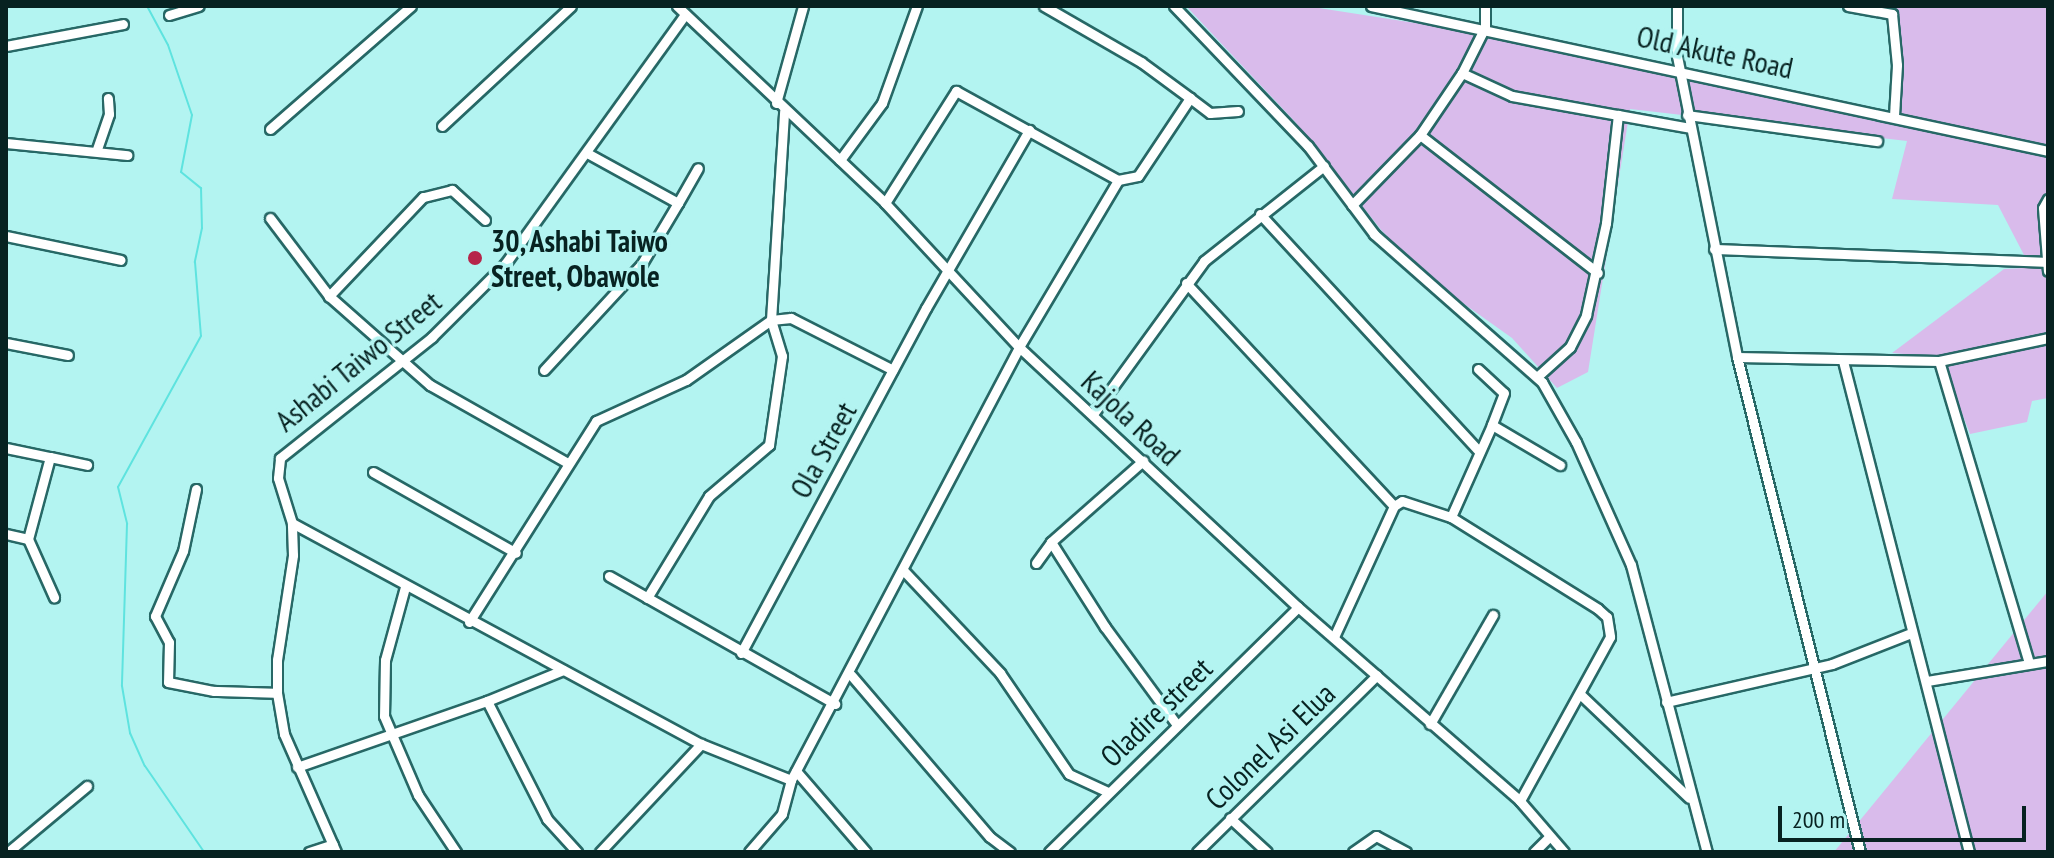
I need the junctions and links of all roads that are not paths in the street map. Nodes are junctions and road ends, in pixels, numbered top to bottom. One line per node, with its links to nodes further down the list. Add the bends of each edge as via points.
1 (199, 6): 14 (street)
2 (411, 6): 29 (street)
3 (571, 6): 27 (street)
4 (803, 6): 22 (street)
5 (917, 6): 38 (street, via 882,103)
6 (1044, 6): 21 (street, via 1141,62)
7 (1174, 6): 39 (street, via 1230,59)
8 (1371, 6): 16 (street, Old Akute Road)
9 (1485, 6): 16 (street)
10 (1677, 6): 18 (street)
11 (1848, 6): 13 (street)
12 (681, 10): 22 (street, Kajola Road); 36 (street, Ashabi Taiwo Street)
13 (1892, 10): 26 (street)
14 (169, 15)
15 (123, 24): 17 (street)
16 (1485, 27): 18 (street, Old Akute Road); 19 (street)
17 (6, 46)
18 (1680, 69): 25 (street); 26 (street, Old Akute Road)
19 (1462, 73): 24 (street, via 1512,96); 31 (street)
20 (108, 98): 34 (street, via 109,114)
21 (1190, 98): 23 (street, via 1210,113); 41 (street, via 1138,176)
22 (780, 107): 38 (street, Kajola Road); 57 (street)
23 (1238, 111)
24 (1618, 115): 28 (street); 54 (street)
25 (1687, 115): 28 (street); 32 (street)
26 (1894, 115): 35 (street, Old Akute Road)
27 (442, 126)
28 (1690, 128): 50 (street)
29 (270, 129)
30 (1029, 130): 41 (street); 44 (street, via 963,94 950,94 922,150); 53 (street, Ola Street)
31 (1420, 135): 45 (street); 54 (street)
32 (1877, 141)
33 (6, 143): 34 (street)
34 (97, 149): 37 (street)
35 (2048, 151)
36 (589, 154): 43 (street); 65 (street, Ashabi Taiwo Street, via 505,264)
37 (127, 155)
38 (840, 160): 44 (street, Kajola Road)
39 (1324, 166): 45 (street); 46 (street)
40 (698, 168): 43 (street)
41 (1118, 180): 60 (street)
42 (2048, 199): 52 (street, via 2043,208)
43 (678, 203): 67 (street, via 641,265)
44 (885, 203): 53 (street, Kajola Road)
45 (1352, 205): 69 (street, via 1435,292)
46 (1260, 214): 55 (street); 73 (street)
47 (270, 218): 56 (street)
48 (485, 220): 56 (street, via 452,190 423,197)
49 (6, 236): 51 (street)
50 (1714, 249): 52 (street); 62 (street)
51 (121, 260)
52 (2046, 266)
53 (947, 271): 60 (street, Kajola Road); 68 (street, Ola Street)
54 (1598, 273): 69 (street, via 1570,347)
55 (1186, 283): 70 (street); 81 (street)
56 (329, 296): 65 (street)
57 (771, 320): 68 (street, via 791,318); 76 (street, via 686,380 596,421); 93 (street, via 782,356 769,445 709,496)
58 (2048, 338): 64 (street)
59 (6, 343): 61 (street)
60 (1019, 347): 70 (street, Kajola Road); 89 (street)
61 (68, 355)
62 (1737, 357): 63 (street); 102 (street)
63 (1843, 361): 64 (street); 97 (street)
64 (1939, 361): 101 (street)
65 (401, 362): 76 (street, via 430,385); 83 (street, Ashabi Taiwo Street, via 280,458 278,478)
66 (1478, 369): 71 (street, via 1504,393)
67 (544, 370)
68 (893, 370): 99 (street, Ola Street)
69 (1538, 376): 110 (street, via 1576,442 1631,565)
70 (1093, 414): 75 (street, Kajola Road)
71 (1492, 425): 73 (street); 78 (street)
72 (6, 448): 74 (street)
73 (1478, 450): 82 (street)
74 (50, 457): 77 (street); 85 (street)
75 (1143, 461): 86 (street); 94 (street, Kajola Road)
76 (568, 463): 87 (street)
77 (87, 465)
78 (1560, 465)
79 (373, 472): 87 (street)
80 (196, 489): 107 (street, via 183,551 155,616 169,642 168,682 214,691)
81 (1394, 506): 82 (street, via 1413,502); 98 (street)
82 (1451, 517): 108 (street, via 1607,617 1610,637)
83 (292, 523): 91 (street); 107 (street, Ashabi Taiwo Street)
84 (6, 534): 85 (street)
85 (28, 539): 92 (street)
86 (1051, 542): 88 (street); 113 (street)
87 (516, 553): 96 (street)
88 (1036, 563)
89 (904, 571): 104 (street); 119 (street, via 1000,673 1069,774)
90 (609, 576): 93 (street)
91 (405, 587): 96 (street); 114 (street, via 383,674 384,716)
92 (54, 597)
93 (647, 598): 99 (street)
94 (1298, 607): 98 (street, Kajola Road); 113 (street, Oladire street)
95 (1493, 615): 112 (street)
96 (469, 622): 103 (street)
97 (1911, 633): 102 (street, via 1832,664); 106 (street)
98 (1334, 637): 105 (street, Kajola Road)
99 (741, 653): 111 (street)
100 (2048, 661): 101 (street)
101 (2029, 663): 106 (street)
102 (1812, 665): 110 (street); 141 (street)
103 (563, 670): 109 (street); 115 (street)
104 (851, 675): 111 (street); 132 (street, via 990,837)
105 (1377, 675): 112 (street, Kajola Road); 122 (street, Colonel Asi Elua)
106 (1927, 681): 142 (street)
107 (277, 693): 116 (street, Ashabi Taiwo Street)
108 (1581, 695): 120 (street); 121 (street)
109 (487, 701): 114 (street); 128 (street, via 547,819)
110 (1666, 702): 120 (street)
111 (835, 704): 117 (street)
112 (1430, 724): 121 (street, Kajola Road)
113 (1177, 725): 119 (street, Oladire street)
114 (391, 734): 116 (street); 127 (street, via 425,808)
115 (701, 744): 117 (street); 129 (street)
116 (297, 767): 124 (street, Ashabi Taiwo Street)
117 (793, 776): 130 (street, via 782,814); 131 (street)
118 (87, 786): 125 (street)
119 (1108, 792): 133 (street, Oladire street)
120 (1691, 800): 140 (street)
121 (1520, 801): 123 (street, Kajola Road)
122 (1230, 818): 134 (street, Colonel Asi Elua); 135 (street)
123 (1549, 837): 138 (street); 139 (street, Kajola Road)
124 (335, 848): 126 (street)
125 (8, 852)
126 (309, 852)
127 (456, 852)
128 (577, 852)
129 (600, 852)
130 (749, 852)
131 (866, 852)
132 (1010, 852)
133 (1049, 852)
134 (1197, 852)
135 (1267, 852)
136 (1353, 852): 137 (street, via 1376,836)
137 (1406, 852)
138 (1534, 852)
139 (1564, 852)
140 (1707, 852)
141 (1860, 852)
142 (1969, 852)

